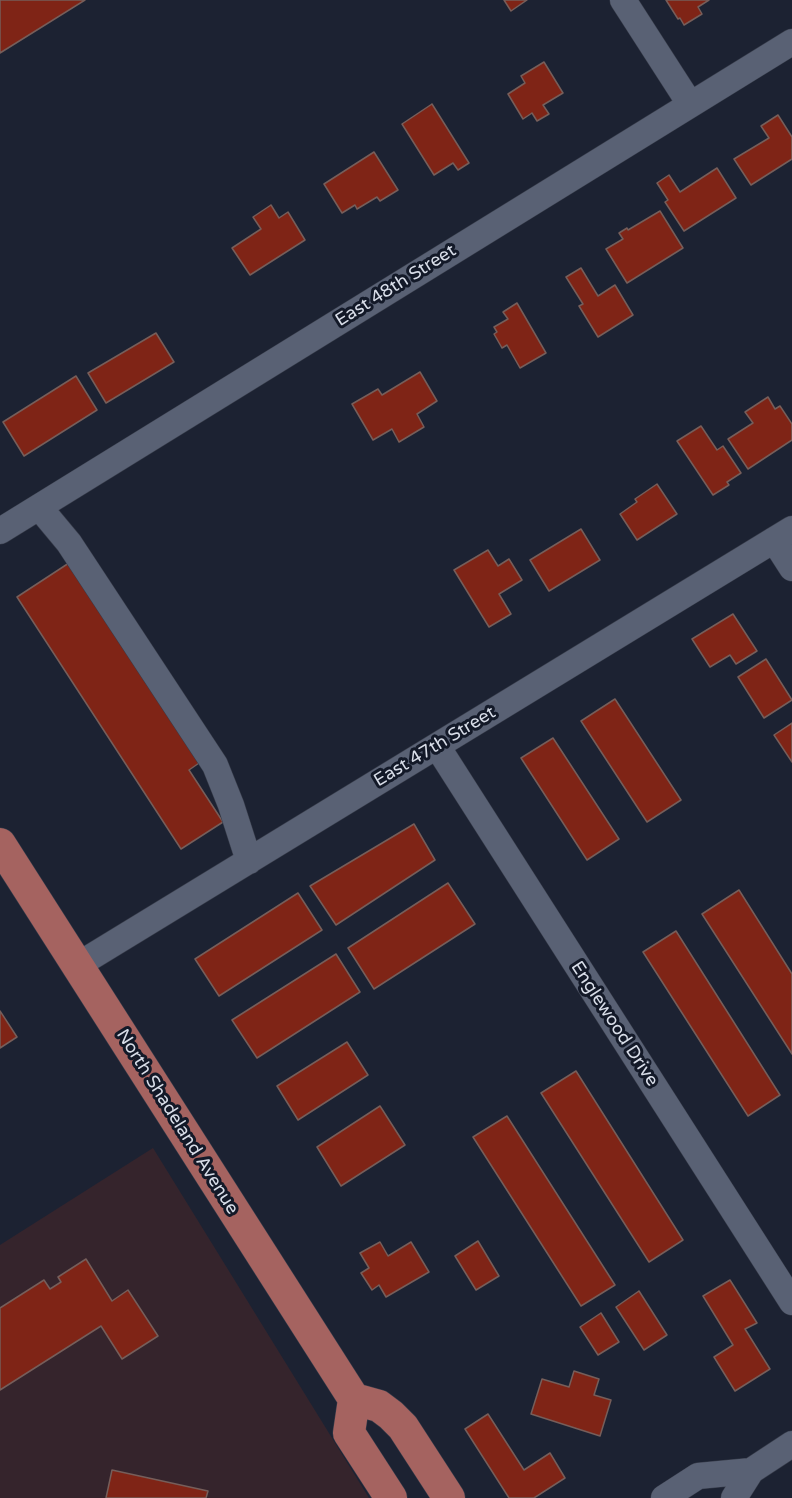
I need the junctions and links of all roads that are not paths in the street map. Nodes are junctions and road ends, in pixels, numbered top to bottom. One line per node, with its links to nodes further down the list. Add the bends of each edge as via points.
1 (623, 0): 3 (street)
2 (792, 42): 3 (street, East 48th Street)
3 (690, 104): 4 (street, East 48th Street)
4 (39, 507): 5 (street, East 48th Street); 10 (street, via 69,543 215,765)
5 (0, 531)
6 (783, 534): 7 (street); 8 (street, East 47th Street)
7 (792, 567)
8 (437, 746): 10 (street, East 47th Street); 12 (street, Englewood Drive)
9 (0, 844): 11 (main road, North Shadeland Avenue)
10 (249, 861): 11 (street, East 47th Street)
11 (78, 965): 13 (main road, North Shadeland Avenue)
12 (792, 1302)
13 (354, 1399): 16 (main road, via 349,1433); 17 (main road, via 391,1414)
14 (792, 1444): 15 (street)
15 (751, 1471): 18 (street, via 698,1476); 19 (street)
16 (391, 1498)
17 (449, 1498)
18 (664, 1498)
19 (734, 1498)

